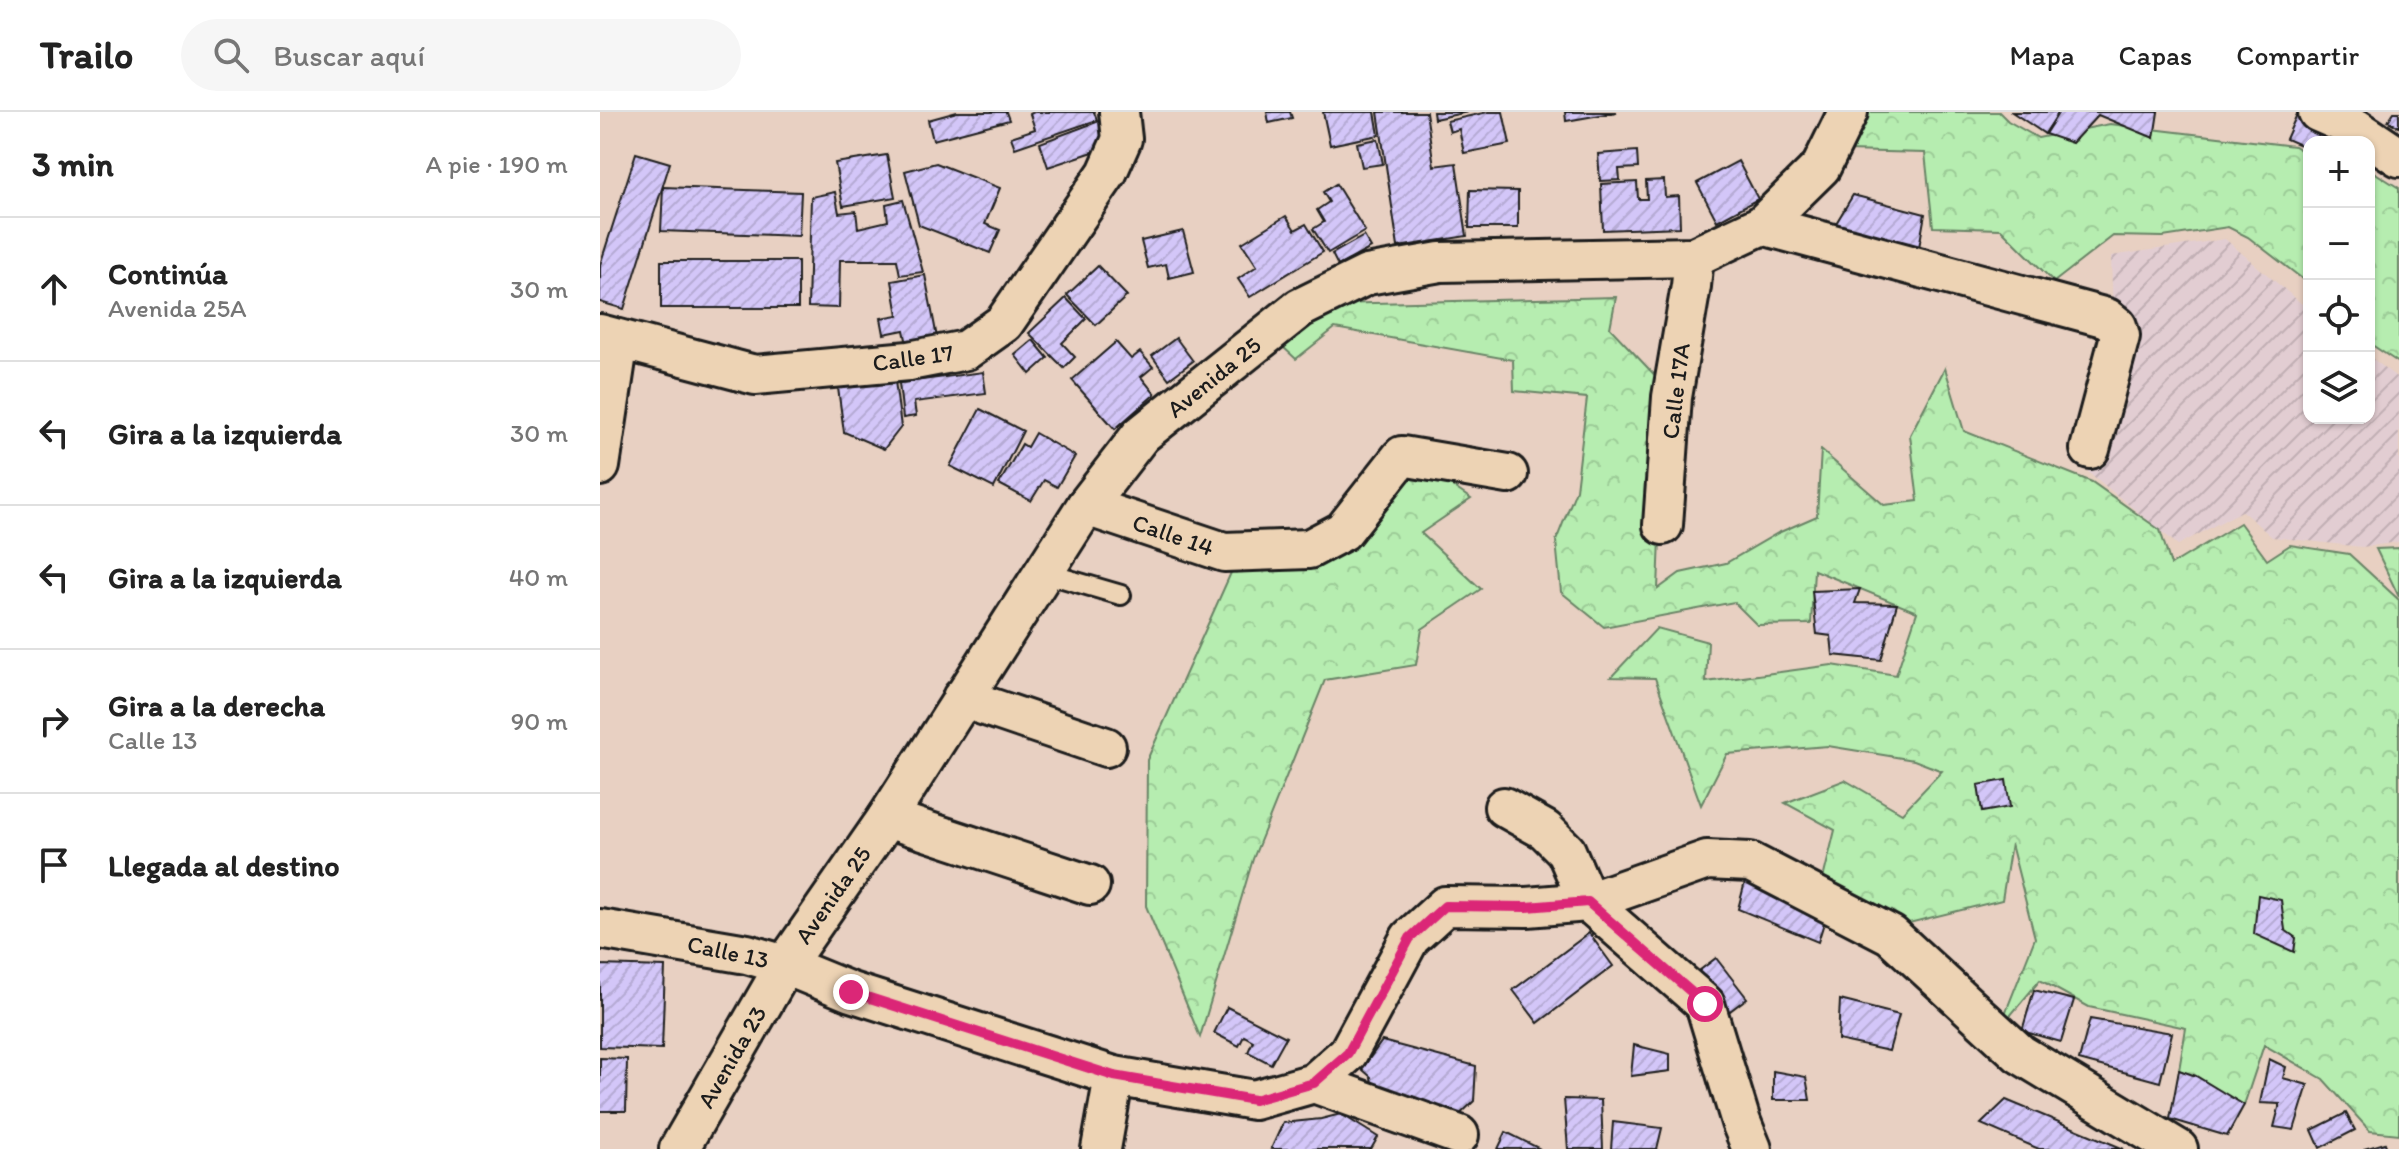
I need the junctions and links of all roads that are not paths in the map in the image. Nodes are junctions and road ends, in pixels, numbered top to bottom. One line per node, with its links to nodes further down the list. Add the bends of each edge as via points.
1 (2318, 112): 4 (street, via 2357,129)
2 (1847, 116): 5 (street, Avenida 25, via 1821,167)
3 (1121, 125): 7 (street, Calle 17, via 1107,173 1004,323 966,350 909,361 755,375)
4 (2399, 157)
5 (1762, 225): 6 (street, Avenida 25); 8 (street, via 2107,318 2120,336)
6 (1694, 257): 11 (street, Avenida 25, via 1440,262 1367,275 1300,308 1141,435); 12 (street, Calle 17A, via 1672,397)
7 (609, 337): 9 (street)
8 (2090, 449)
9 (600, 466)
10 (1508, 474): 11 (street, Calle 14, via 1402,456 1343,531 1309,549 1224,552)
11 (1086, 506): 13 (street, Avenida 25)
12 (1663, 525)
13 (1042, 572): 14 (lane); 15 (street, Avenida 25)
14 (1121, 595)
15 (962, 698): 16 (street); 18 (street, Avenida 25)
16 (1106, 747)
17 (1504, 807): 20 (street, via 1545,830 1566,851)
18 (887, 818): 19 (street); 22 (street, Avenida 25)
19 (1090, 885)
20 (1588, 902): 24 (street, via 1445,906 1410,938 1348,1053); 28 (street, via 1705,1004); 29 (street, via 1707,860 1750,862 1891,935 2020,1054)
21 (600, 929): 22 (street, Calle 13)
22 (785, 965): 23 (street, Calle 13, via 851,992); 26 (street, Avenida 23)
23 (1114, 1076): 24 (street, Calle 13, via 1254,1100); 27 (street)
24 (1314, 1083): 25 (street)
25 (1459, 1135)
26 (679, 1149)
27 (1101, 1149)
28 (1752, 1149)
29 (2178, 1149)

